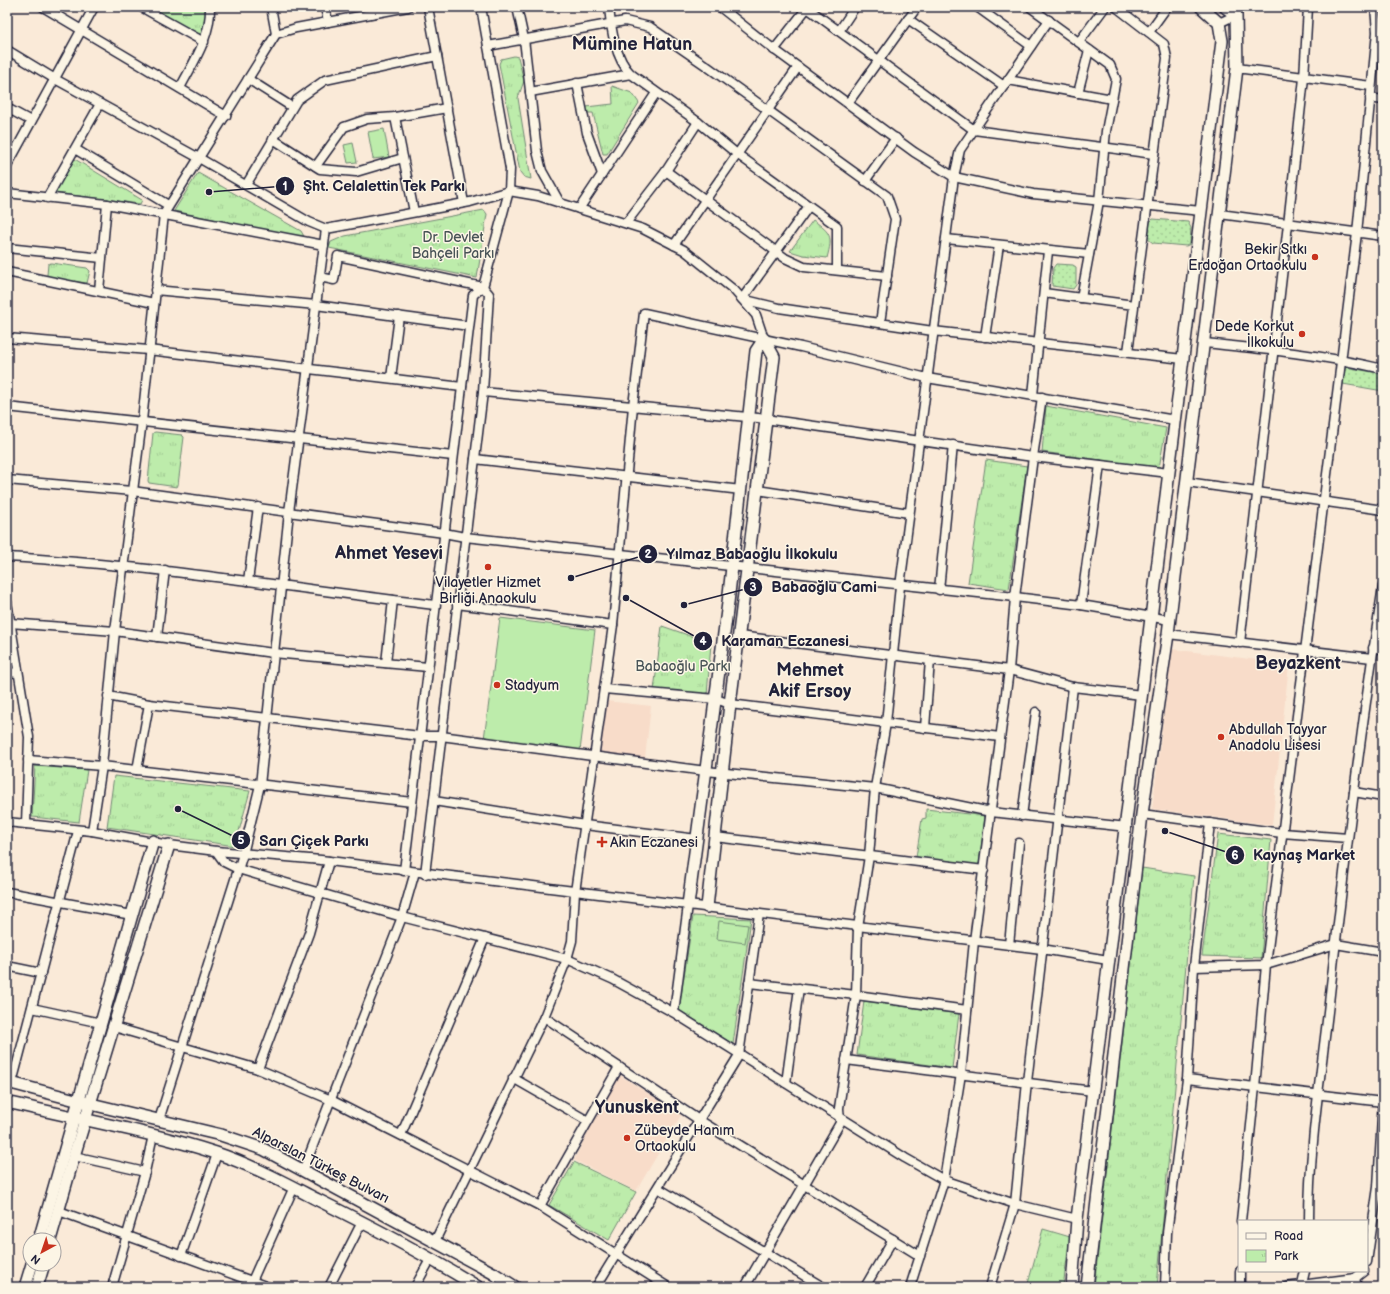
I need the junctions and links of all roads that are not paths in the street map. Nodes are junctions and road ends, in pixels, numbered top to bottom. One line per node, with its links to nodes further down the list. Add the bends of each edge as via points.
1 (94, 7): 31 (street)
2 (210, 7): 37 (street, via 210,20)
3 (271, 7): 35 (street)
4 (325, 7): 28 (street)
5 (408, 7): 28 (street)
6 (428, 7): 44 (street)
7 (481, 7): 39 (street)
8 (517, 7): 36 (street)
9 (609, 7): 29 (street)
10 (720, 7): 42 (street)
11 (806, 7): 32 (street); 42 (street)
12 (855, 7): 32 (street)
13 (917, 7): 26 (street)
14 (977, 7): 40 (street)
15 (1030, 7): 27 (street)
16 (1105, 7): 38 (street)
17 (1116, 7): 33 (street)
18 (1167, 7): 33 (street)
19 (1200, 7): 30 (street)
20 (1225, 7): 25 (street)
21 (1308, 7): 49 (street)
22 (1375, 7): 34 (street)
23 (46, 8): 31 (street)
24 (147, 8): 37 (street)
25 (1237, 11): 30 (street); 47 (street)
26 (908, 19): 45 (street); 53 (street)
27 (1049, 20): 38 (street); 40 (street)
28 (328, 22): 35 (street)
29 (611, 23): 36 (street); 48 (street, via 622,66); 67 (street, via 625,20 650,27)
30 (1219, 23): 100 (street, via 1222,41)
31 (82, 29): 50 (street); 55 (street)
32 (839, 31): 45 (street)
33 (1149, 32): 78 (street, via 1164,44 1167,58)
34 (1380, 33): 54 (street)
35 (276, 34): 51 (street)
36 (524, 40): 39 (street); 56 (street)
37 (204, 42): 55 (street)
38 (1079, 42): 43 (street)
39 (488, 46): 88 (street, via 510,169)
40 (1031, 46): 53 (street)
41 (7, 50): 50 (street)
42 (774, 50): 46 (street)
43 (1089, 50): 58 (street); 60 (street, via 1110,65 1116,79)
44 (437, 56): 64 (street, via 325,80 297,100); 66 (street)
45 (879, 60): 62 (street); 72 (street)
46 (798, 67): 62 (street); 67 (street)
47 (1237, 68): 49 (street); 103 (street)
48 (631, 74): 52 (street); 57 (street)
49 (1304, 78): 54 (street); 105 (street)
50 (55, 79): 63 (street); 70 (street)
51 (248, 79): 64 (street); 68 (street)
52 (577, 83): 56 (street); 84 (street, via 587,133)
53 (1006, 83): 58 (street); 72 (street)
54 (1371, 86): 59 (street)
55 (180, 88): 68 (street)
56 (530, 92): 94 (street, via 542,171)
57 (656, 92): 71 (street); 84 (street)
58 (1078, 93): 60 (street)
59 (1370, 98): 61 (street); 107 (street)
60 (1112, 99): 75 (street)
61 (1383, 100)
62 (848, 103): 73 (street)
63 (100, 104): 76 (street); 79 (street)
64 (292, 107): 74 (street)
65 (7, 108): 70 (street)
66 (446, 108): 69 (street); 93 (street)
67 (768, 111): 77 (street); 86 (street)
68 (226, 116): 79 (street)
69 (395, 117): 80 (street); 82 (street, via 367,119 344,127)
70 (31, 121): 81 (street)
71 (698, 122): 77 (street); 83 (street)
72 (974, 130): 75 (street); 85 (street, via 960,150)
73 (896, 138): 85 (street); 86 (street)
74 (273, 139): 82 (street); 87 (street)
75 (1104, 147): 78 (street); 92 (street)
76 (75, 149): 90 (street); 96 (street)
77 (737, 154): 91 (street); 97 (street)
78 (1154, 154): 98 (street)
79 (199, 158): 87 (street); 96 (street)
80 (403, 158): 82 (street, via 356,172 320,169); 101 (street)
81 (7, 166)
82 (316, 166)
83 (666, 171): 91 (street); 104 (street)
84 (602, 174): 99 (street)
85 (954, 177): 92 (street, via 1033,194); 109 (street)
86 (865, 181): 120 (street, via 886,196 895,219)
87 (246, 185): 106 (street, via 309,222)
88 (508, 191): 93 (street); 94 (street); 122 (street)
89 (7, 193): 90 (street)
90 (47, 198): 95 (street)
91 (705, 200): 110 (street); 115 (street)
92 (1099, 201): 98 (street); 116 (street)
93 (464, 203): 101 (street)
94 (560, 203): 99 (street)
95 (107, 204): 102 (street); 117 (street)
96 (168, 205): 102 (street)
97 (809, 206): 115 (street); 118 (street, via 837,226)
98 (1147, 206): 100 (street); 129 (street)
99 (579, 209): 104 (street)
100 (1201, 211): 143 (street)
101 (414, 212): 106 (street)
102 (164, 214): 112 (street); 123 (street)
103 (1220, 214): 105 (street); 139 (street)
104 (626, 223): 110 (street, via 643,228)
105 (1288, 224): 107 (street); 141 (street)
106 (326, 229): 112 (street)
107 (1357, 233): 108 (street); 144 (street)
108 (1383, 236)
109 (946, 239): 111 (street); 134 (street)
110 (674, 245): 127 (street, via 690,255)
111 (999, 245): 114 (street); 135 (street)
112 (324, 246): 121 (street)
113 (7, 248): 117 (street)
114 (1048, 251): 116 (street); 125 (street)
115 (777, 253): 118 (street, via 804,266); 127 (street)
116 (1089, 254): 126 (street)
117 (102, 258): 124 (street)
118 (837, 270): 120 (street)
119 (7, 272): 124 (street)
120 (887, 276): 132 (street)
121 (320, 277): 122 (street, via 334,280 338,256); 130 (street)
122 (483, 287): 133 (street, via 473,296); 150 (street, via 489,294 489,308)
123 (155, 290): 128 (street); 130 (street)
124 (99, 291): 128 (street)
125 (1044, 293): 126 (street); 138 (street)
126 (1081, 298): 129 (street)
127 (742, 299): 132 (street, via 779,308); 137 (street, via 756,315)
128 (154, 303): 140 (street)
129 (1134, 304): 142 (street)
130 (316, 305): 131 (street); 145 (street)
131 (399, 316): 133 (street); 147 (street)
132 (880, 323): 134 (street)
133 (469, 326): 149 (street)
134 (933, 331): 135 (street); 148 (street)
135 (985, 337): 138 (street)
136 (7, 338): 140 (street)
137 (764, 339): 148 (street); 153 (street, via 644,313); 155 (street, via 756,351); 156 (street, via 774,357)
138 (1039, 342): 142 (street); 151 (street)
139 (1204, 343): 141 (street); 169 (street)
140 (148, 350): 145 (street); 158 (street)
141 (1274, 350): 144 (street); 173 (street)
142 (1128, 352): 143 (street)
143 (1183, 359): 157 (street)
144 (1342, 359): 146 (street); 174 (street)
145 (308, 368): 147 (street); 159 (street)
146 (1383, 369)
147 (391, 378): 149 (street)
148 (927, 378): 151 (street); 160 (street)
149 (462, 387): 162 (street)
150 (483, 392): 153 (street); 164 (street)
151 (1033, 395): 152 (street)
152 (1042, 396): 157 (street); 163 (street)
153 (633, 406): 155 (street); 167 (street)
154 (7, 407): 158 (street)
155 (750, 417): 156 (street); 170 (street)
156 (766, 419): 160 (street); 171 (street)
157 (1175, 420): 166 (street)
158 (142, 421): 159 (street); 172 (street)
159 (299, 440): 162 (street); 177 (street)
160 (919, 440): 161 (street); 178 (street)
161 (953, 446): 163 (street); 191 (street)
162 (453, 456): 179 (street)
163 (1033, 457): 165 (street); 192 (street)
164 (475, 459): 167 (street); 180 (street)
165 (1100, 465): 166 (street); 197 (street)
166 (1169, 473): 198 (street)
167 (627, 476): 170 (street); 181 (street)
168 (7, 480): 172 (street)
169 (1187, 482): 173 (street); 199 (street)
170 (741, 490): 184 (street)
171 (757, 490): 178 (street); 185 (street)
172 (132, 491): 175 (street); 183 (street)
173 (1256, 492): 174 (street); 206 (street)
174 (1324, 501): 176 (street); 209 (street)
175 (258, 508): 177 (street); 187 (street)
176 (1383, 510)
177 (289, 512): 179 (street); 188 (street)
178 (910, 513): 189 (street)
179 (444, 532): 180 (street); 196 (street)
180 (465, 537): 181 (street); 195 (street)
181 (620, 555): 184 (street); 201 (street)
182 (7, 557): 183 (street)
183 (123, 567): 186 (street); 202 (street)
184 (732, 567): 185 (street); 223 (street)
185 (748, 567): 189 (street); 204 (street)
186 (165, 570): 187 (street); 205 (street)
187 (248, 581): 188 (street)
188 (281, 586): 193 (street); 210 (street)
189 (900, 586): 191 (street); 211 (street)
190 (1383, 586): 207 (street)
191 (939, 590): 192 (street)
192 (1016, 597): 197 (street); 216 (street)
193 (393, 600): 196 (street); 214 (street)
194 (7, 602): 200 (street)
195 (457, 604): 201 (street); 231 (street)
196 (435, 605): 215 (street)
197 (1081, 605): 198 (street)
198 (1152, 618): 199 (street); 221 (street)
199 (1170, 620): 203 (street)
200 (10, 623): 202 (street); 218 (street)
201 (613, 625): 220 (street)
202 (115, 631): 205 (street); 222 (street)
203 (1168, 634): 206 (street); 246 (street)
204 (739, 636): 211 (street); 225 (street)
205 (157, 637): 210 (street)
206 (1240, 643): 209 (street)
207 (1373, 648): 208 (street); 212 (street)
208 (1383, 649)
209 (1306, 651): 212 (street); 256 (street)
210 (273, 653): 214 (street); 227 (street)
211 (893, 656): 213 (street); 228 (street)
212 (1372, 658): 241 (street)
213 (930, 660): 216 (street); 229 (street)
214 (386, 663): 215 (street)
215 (428, 667): 230 (street)
216 (1009, 670): 219 (street); 232 (street)
217 (7, 672): 218 (street)
218 (18, 673): 234 (street, via 29,737)
219 (1073, 687): 221 (street); 248 (street)
220 (604, 689): 223 (street); 233 (street)
221 (1142, 695): 253 (street)
222 (108, 696): 224 (street); 235 (street)
223 (716, 699): 225 (street); 237 (street)
224 (149, 704): 227 (street); 236 (street)
225 (730, 704): 228 (street); 238 (street)
226 (1036, 712): 247 (street)
227 (266, 718): 230 (street); 239 (street)
228 (886, 723): 229 (street); 240 (street)
229 (925, 728): 232 (street)
230 (420, 736): 231 (street); 244 (street)
231 (441, 736): 233 (street); 243 (street)
232 (1000, 737): 245 (street)
233 (594, 758): 237 (street); 252 (street)
234 (28, 760): 235 (street); 251 (street)
235 (102, 766): 236 (street); 255 (street)
236 (138, 770): 239 (street)
237 (706, 771): 238 (street); 259 (street)
238 (723, 773): 240 (street); 257 (street)
239 (260, 785): 244 (street); 264 (street)
240 (875, 788): 245 (street); 265 (street)
241 (1354, 792): 242 (street); 258 (street)
242 (1383, 797)
243 (434, 801): 252 (street); 271 (street)
244 (412, 802): 269 (street)
245 (990, 812): 247 (street); 268 (street)
246 (1142, 814): 250 (street); 382 (street)
247 (1022, 816): 248 (street)
248 (1058, 821): 253 (street); 286 (street)
249 (7, 822): 251 (street)
250 (1210, 823): 256 (street); 292 (street)
251 (26, 824): 254 (street)
252 (584, 825): 259 (street); 273 (street)
253 (1126, 827): 289 (street)
254 (78, 831): 255 (street); 275 (street)
255 (92, 831): 260 (street)
256 (1282, 833): 258 (street); 290 (street)
257 (715, 837): 265 (street); 277 (street)
258 (1348, 838): 284 (street)
259 (697, 839): 276 (street)
260 (153, 841): 262 (street); 279 (street)
261 (1018, 843): 285 (street)
262 (169, 845): 263 (street); 302 (street)
263 (216, 851): 264 (street); 267 (street, via 224,862)
264 (243, 854): 266 (street); 267 (street)
265 (869, 856): 268 (street); 281 (street)
266 (329, 861): 269 (street); 274 (street)
267 (238, 869): 274 (street); 303 (street)
268 (984, 870): 283 (street)
269 (404, 871): 270 (street)
270 (415, 872): 271 (street); 280 (street)
271 (425, 874): 273 (street)
272 (7, 892): 275 (street)
273 (575, 892): 276 (street); 288 (street, via 572,941)
274 (321, 893): 280 (street); 307 (street, via 309,933)
275 (60, 900): 279 (street); 293 (street)
276 (688, 904): 277 (street); 299 (street)
277 (707, 907): 278 (street)
278 (758, 914): 281 (street); 294 (street)
279 (132, 915): 301 (street)
280 (402, 917): 282 (street); 318 (street)
281 (858, 927): 283 (street); 296 (street)
282 (485, 938): 288 (street); 330 (street)
283 (974, 941): 285 (street); 298 (street)
284 (1336, 944): 287 (street); 290 (street); 316 (street)
285 (1009, 945): 286 (street)
286 (1042, 950): 289 (street); 311 (street)
287 (1383, 952)
288 (567, 959): 299 (street); 300 (street)
289 (1108, 960): 315 (street)
290 (1266, 965): 292 (street); 314 (street)
291 (7, 966): 293 (street)
292 (1194, 967): 310 (street)
293 (41, 973): 297 (street)
294 (749, 983): 295 (street); 304 (street)
295 (799, 988): 296 (street); 313 (street)
296 (856, 995): 298 (street); 305 (street)
297 (32, 1008): 301 (street); 312 (street)
298 (967, 1010): 308 (street)
299 (674, 1012): 304 (street)
300 (544, 1016): 306 (street); 309 (street)
301 (101, 1023): 319 (street)
302 (114, 1027): 303 (street); 322 (street)
303 (182, 1046): 307 (street); 325 (street)
304 (739, 1055): 313 (street); 326 (street)
305 (846, 1060): 308 (street); 323 (street)
306 (619, 1067): 326 (street); 328 (street)
307 (258, 1069): 318 (street)
308 (961, 1074): 311 (street); 336 (street)
309 (513, 1078): 328 (street); 333 (street)
310 (1187, 1079): 314 (street); 383 (street, via 1167,1233)
311 (1027, 1082): 315 (street); 340 (street)
312 (9, 1083): 319 (street, Alparslan Türkeş Bulvarı)
313 (786, 1083): 323 (street)
314 (1255, 1087): 316 (street); 344 (street)
315 (1092, 1091): 343 (street)
316 (1319, 1095): 321 (street); 345 (street, via 1309,1180)
317 (1383, 1099): 321 (street)
318 (331, 1100): 330 (street); 334 (street)
319 (78, 1101): 322 (street, Alparslan Türkeş Bulvarı); 324 (street)
320 (7, 1102): 324 (street)
321 (1383, 1102): 354 (street, via 1378,1187)
322 (91, 1104): 325 (street, Alparslan Türkeş Bulvarı); 327 (street)
323 (839, 1116): 336 (street, via 904,1158); 337 (street, via 840,1123)
324 (73, 1118): 327 (street); 347 (street)
325 (158, 1120): 334 (street, Alparslan Türkeş Bulvarı, via 221,1134 263,1150)
326 (699, 1120): 337 (street); 339 (street)
327 (86, 1121): 329 (street); 332 (street)
328 (588, 1121): 341 (street)
329 (153, 1135): 331 (street); 335 (street)
330 (401, 1135): 333 (street)
331 (217, 1154): 338 (street, via 252,1166); 355 (street)
332 (74, 1156): 335 (street); 342 (street)
333 (469, 1168): 341 (street); 351 (street)
334 (303, 1171): 351 (street, Alparslan Türkeş Bulvarı)
335 (145, 1172): 349 (street)
336 (944, 1180): 340 (street); 356 (street)
337 (804, 1185): 350 (street); 352 (street)
338 (294, 1187): 346 (street); 364 (street)
339 (658, 1188): 352 (street); 353 (street)
340 (1015, 1204): 343 (street); 380 (street)
341 (540, 1206): 353 (street)
342 (58, 1211): 348 (street); 349 (street)
343 (1077, 1219): 381 (street)
344 (1241, 1220)
345 (1309, 1220)
346 (362, 1222): 357 (street); 370 (street)
347 (41, 1232)
348 (52, 1232)
349 (126, 1236): 355 (street); 368 (street)
350 (893, 1239): 356 (street); 378 (street)
351 (435, 1241): 373 (street, Alparslan Türkeş Bulvarı, via 493,1272)
352 (766, 1252): 376 (street); 377 (street)
353 (615, 1254): 374 (street); 375 (street)
354 (1368, 1255)
355 (181, 1256): 364 (street)
356 (920, 1256): 379 (street)
357 (431, 1258): 371 (street); 372 (street)
358 (30, 1272): 366 (street)
359 (42, 1272): 367 (street)
360 (1240, 1272): 384 (street)
361 (1305, 1272): 365 (street)
362 (1363, 1272): 363 (street)
363 (1355, 1278): 365 (street); 386 (street)
364 (252, 1281): 369 (street)
365 (1302, 1284): 385 (street)
366 (25, 1287)
367 (37, 1287)
368 (112, 1287)
369 (268, 1287)
370 (329, 1287)
371 (415, 1287)
372 (478, 1287)
373 (515, 1287)
374 (596, 1287)
375 (668, 1287)
376 (745, 1287)
377 (823, 1287)
378 (865, 1287)
379 (910, 1287)
380 (990, 1287)
381 (1072, 1287)
382 (1087, 1287)
383 (1165, 1287)
384 (1240, 1287)
385 (1286, 1287)
386 (1357, 1287)

